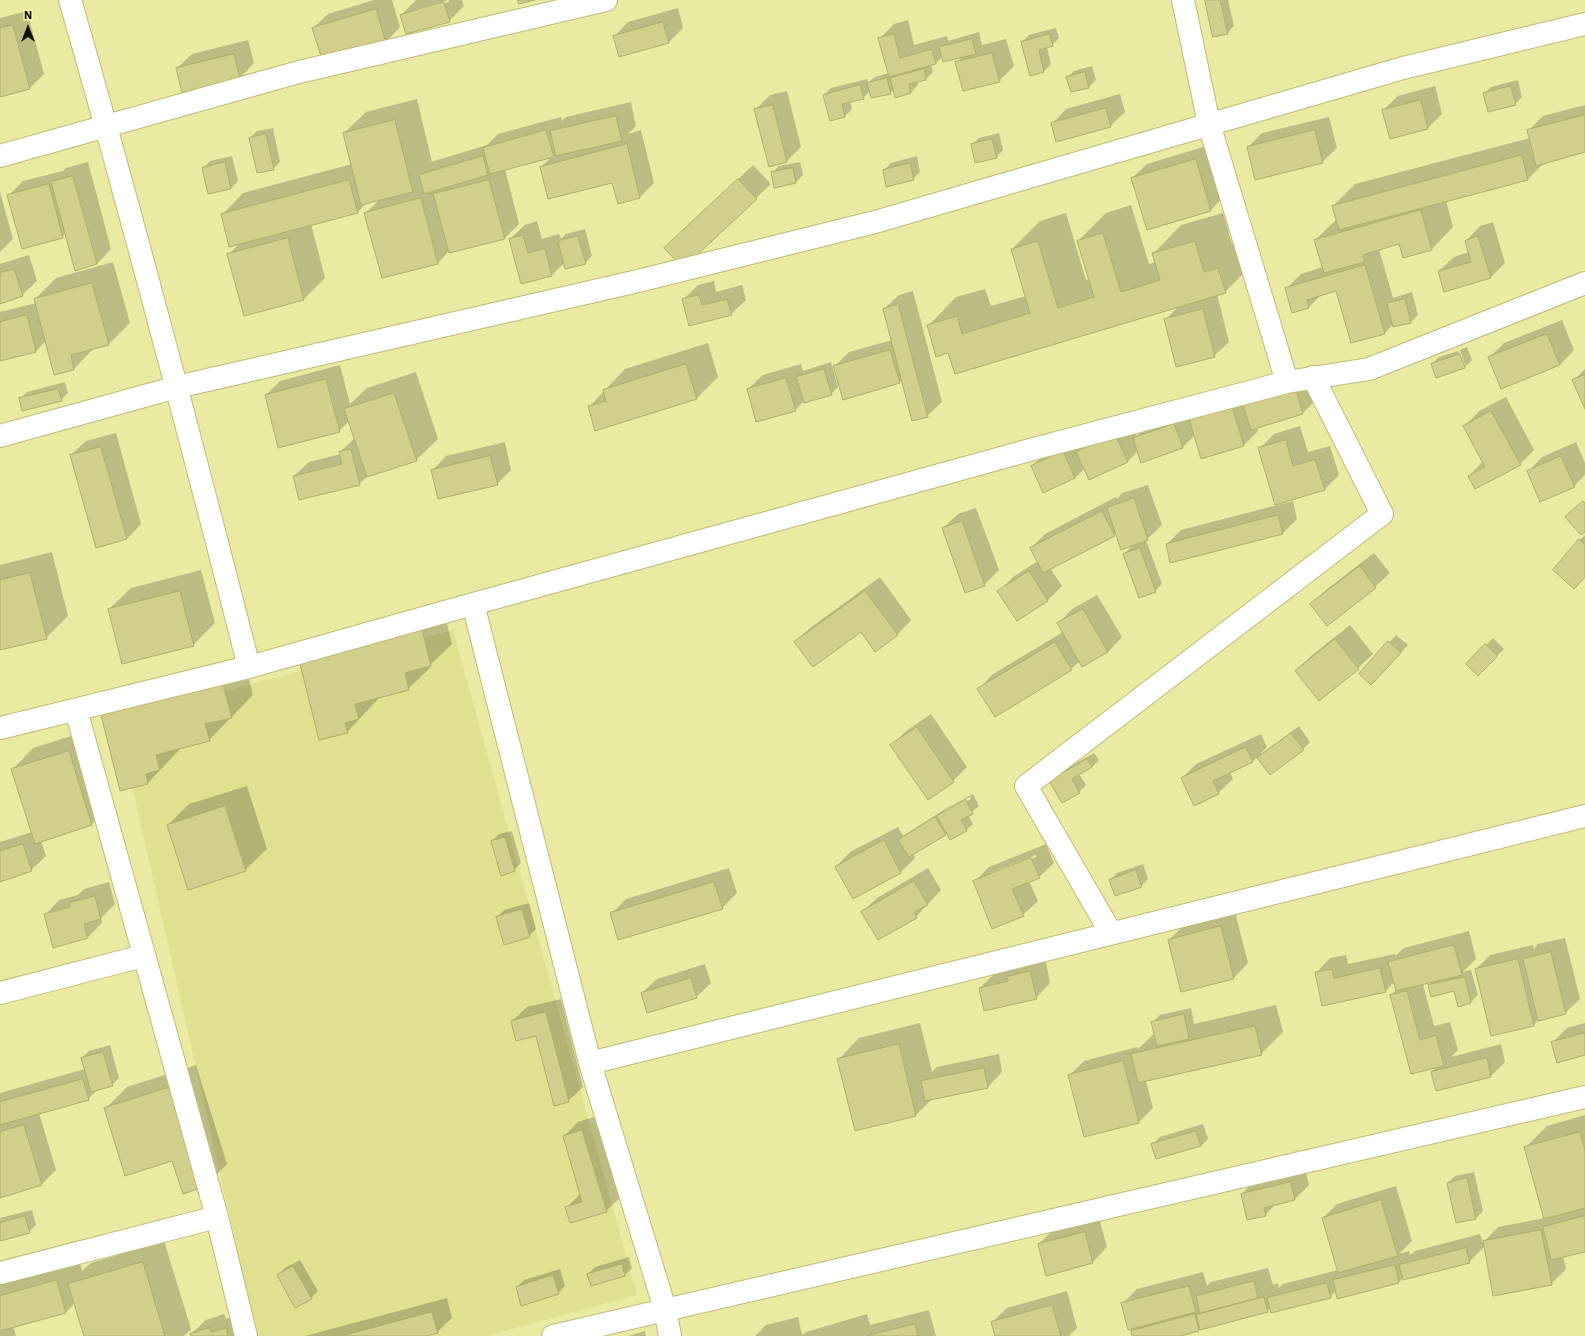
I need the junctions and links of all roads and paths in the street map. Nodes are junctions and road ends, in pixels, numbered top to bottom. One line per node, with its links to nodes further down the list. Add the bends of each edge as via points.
1 (70, 0): 6 (street)
2 (606, 0): 6 (street, via 299,72)
3 (1183, 0): 5 (street)
4 (1585, 24): 5 (street, via 1403,68)
5 (1209, 124): 10 (street); 11 (street, via 875,222 638,281)
6 (107, 127): 7 (street); 11 (street)
7 (0, 156)
8 (1585, 283): 9 (street, via 1369,369)
9 (1313, 377): 10 (street); 18 (street, via 1382,514 1026,786)
10 (1286, 382): 13 (street)
11 (177, 387): 12 (street); 14 (street)
12 (0, 436)
13 (473, 604): 14 (street); 21 (street)
14 (249, 667): 15 (street)
15 (76, 710): 16 (street); 19 (street)
16 (0, 728)
17 (1585, 816): 18 (street)
18 (1111, 933): 21 (street)
19 (143, 956): 20 (street); 23 (street)
20 (0, 993)
21 (590, 1063): 25 (street)
22 (1585, 1097): 25 (street)
23 (217, 1217): 24 (street); 26 (street)
24 (0, 1273)
25 (665, 1310): 27 (street); 28 (street)
26 (246, 1336)
27 (553, 1336)
28 (670, 1336)

